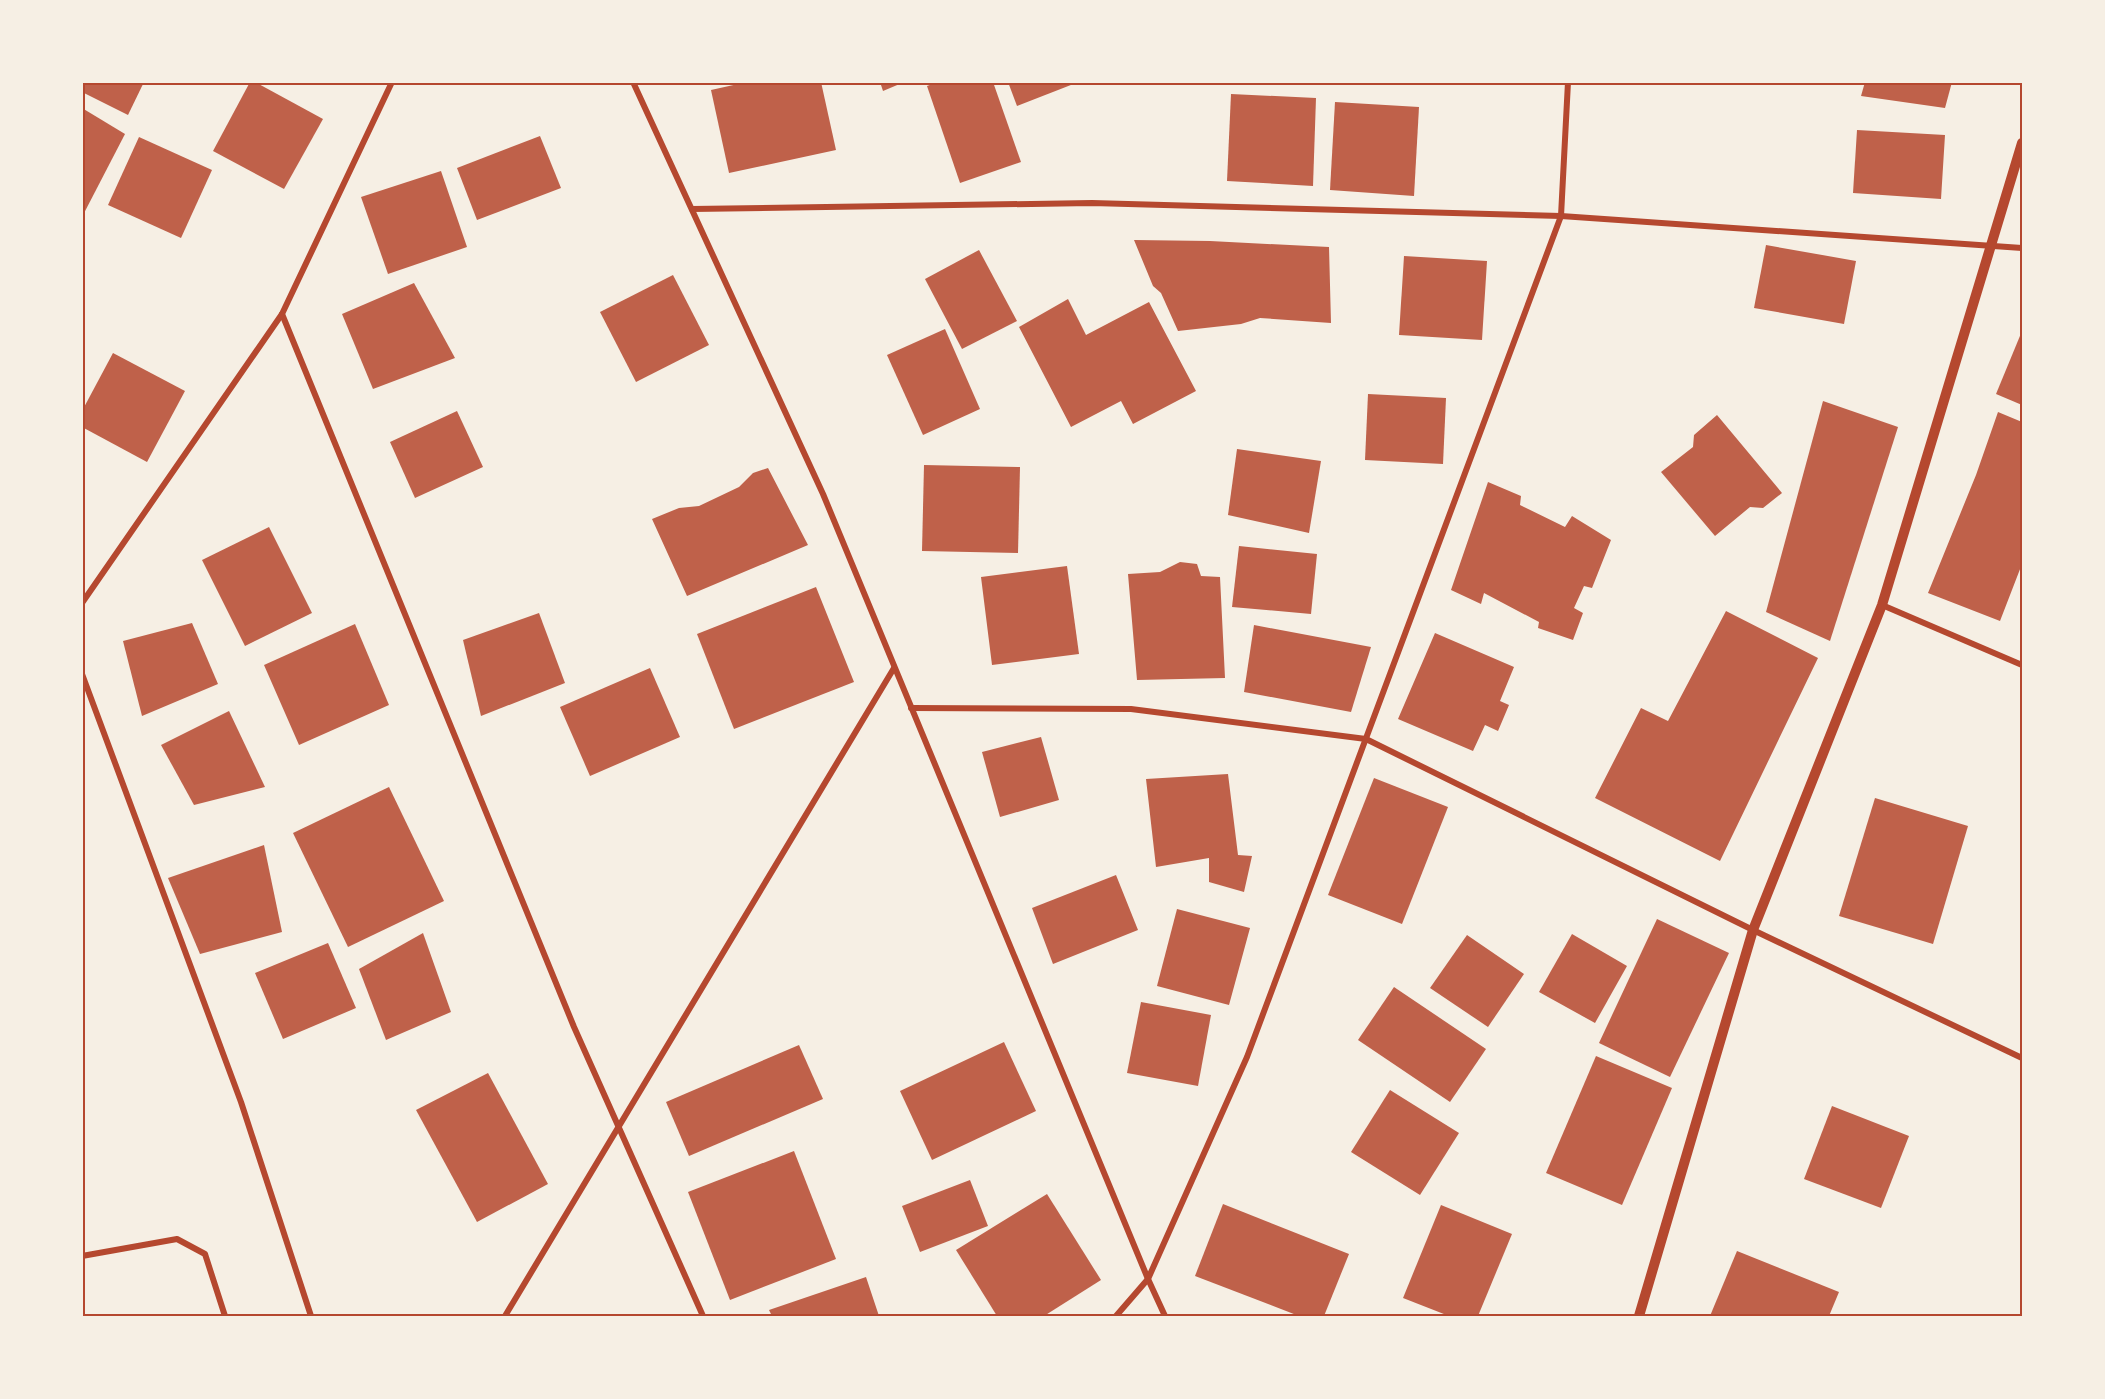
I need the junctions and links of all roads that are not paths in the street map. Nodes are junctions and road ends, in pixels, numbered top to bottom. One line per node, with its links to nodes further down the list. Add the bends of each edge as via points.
1 (392, 82): 9 (street)
2 (633, 82): 5 (street)
3 (1569, 82): 6 (street)
4 (2022, 143): 7 (street)
5 (692, 209): 6 (street, via 1092,203); 13 (street, via 823,494)
6 (1561, 216): 7 (street); 16 (street)
7 (1992, 245): 8 (street); 11 (street)
8 (2022, 248)
9 (282, 314): 10 (street); 19 (street)
10 (82, 603)
11 (1882, 605): 12 (street); 17 (street)
12 (2022, 665)
13 (894, 668): 15 (street); 19 (street)
14 (82, 675): 23 (street, via 241,1102)
15 (911, 708): 16 (street, via 1131,709); 21 (street)
16 (1366, 739): 17 (street); 21 (street, via 1247,1057)
17 (1754, 930): 18 (street); 28 (street)
18 (2022, 1058)
19 (619, 1128): 24 (street); 25 (street)
20 (82, 1256): 22 (street, via 177,1239 206,1254)
21 (1148, 1279): 26 (street); 27 (street)
22 (225, 1317)
23 (311, 1317)
24 (505, 1317)
25 (703, 1317)
26 (1116, 1317)
27 (1165, 1317)
28 (1639, 1317)

